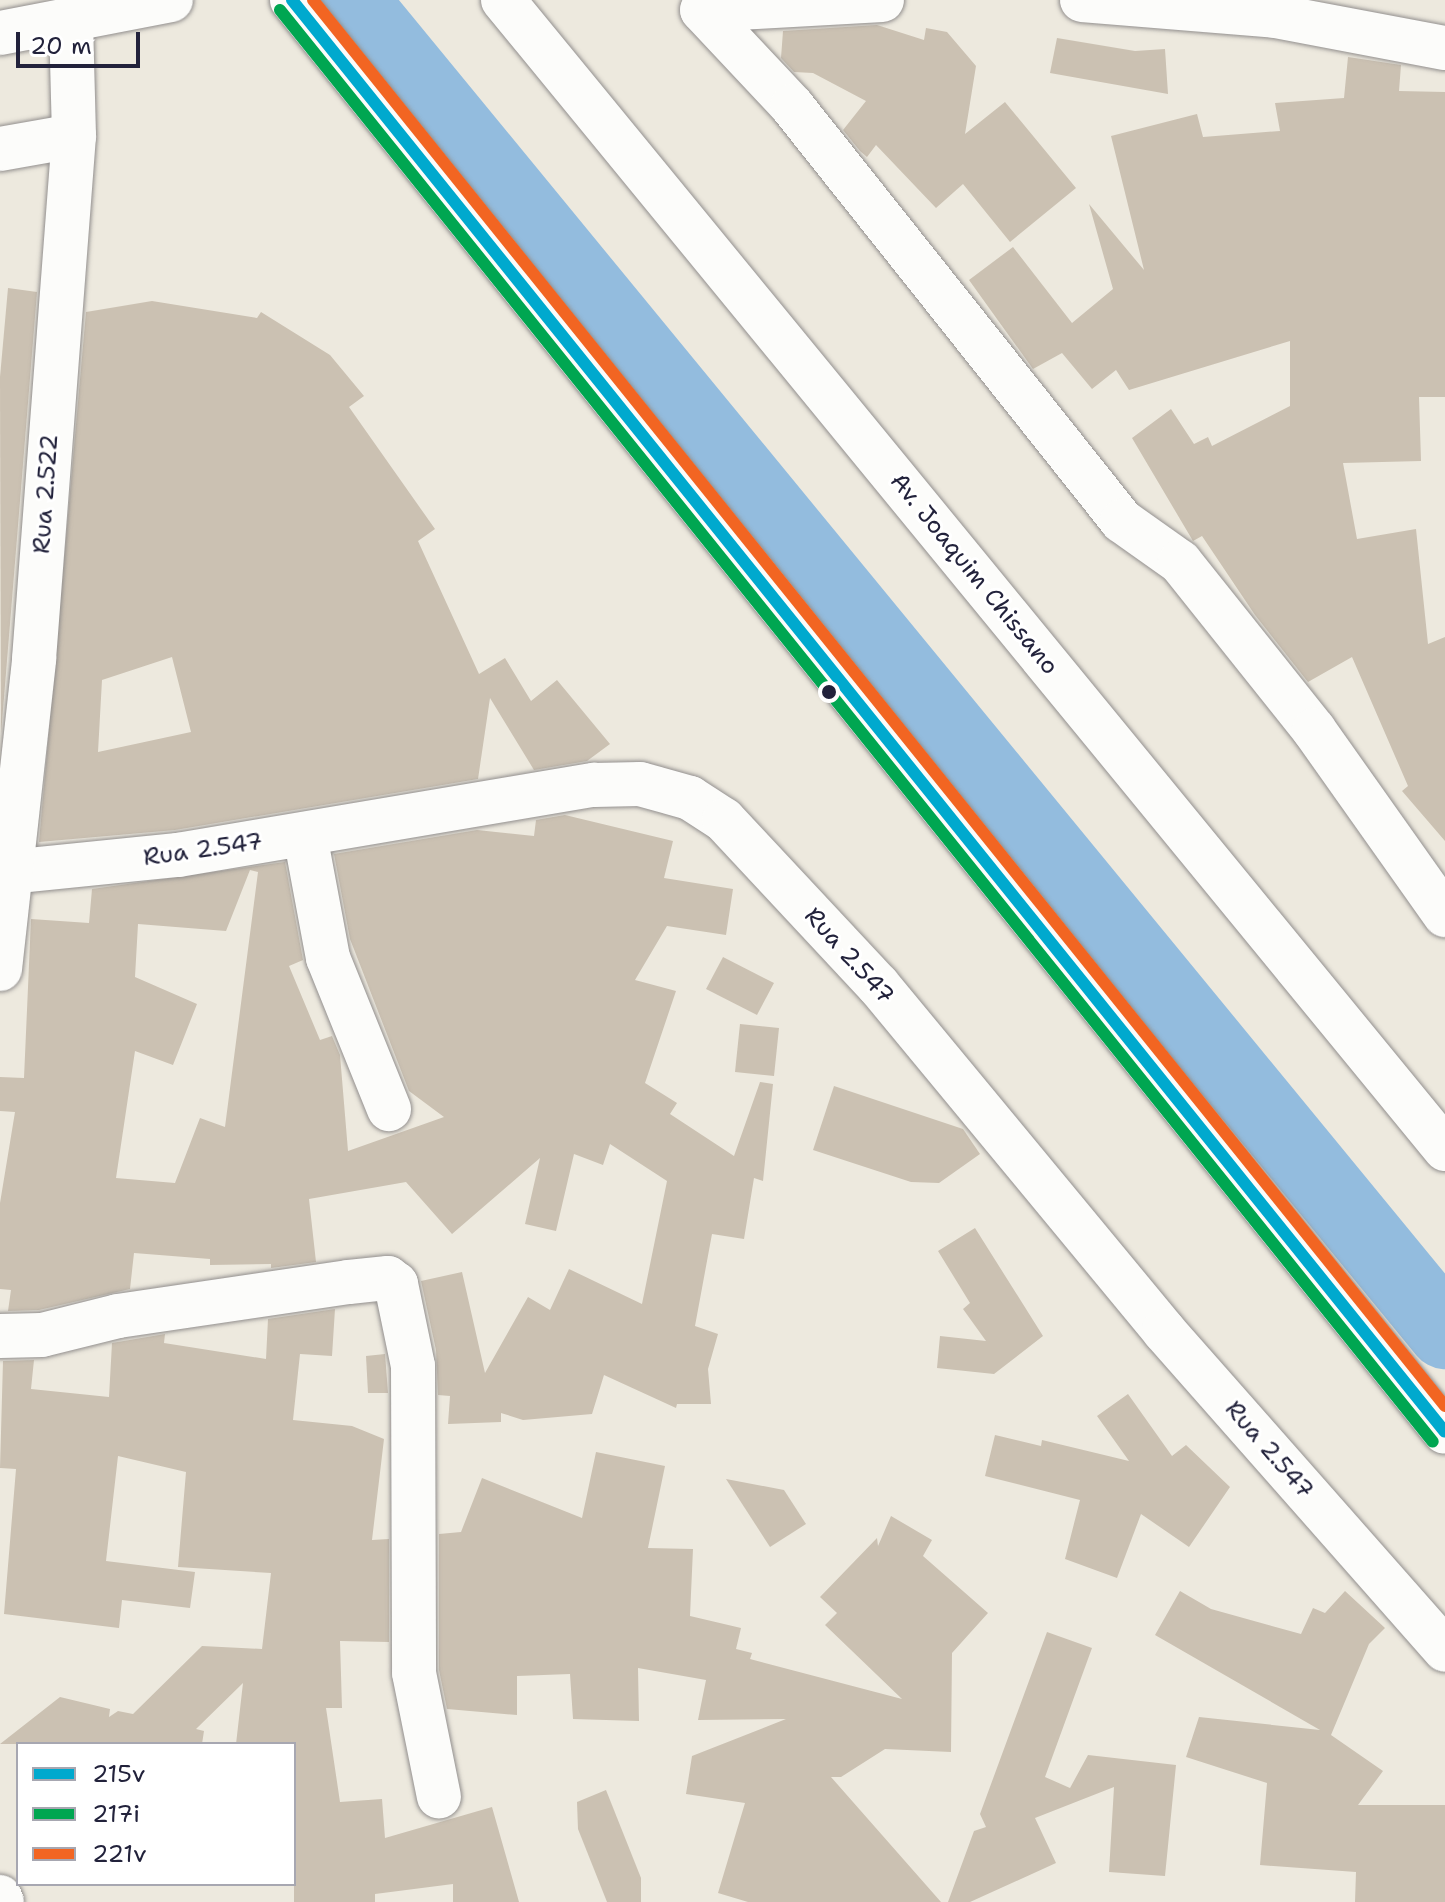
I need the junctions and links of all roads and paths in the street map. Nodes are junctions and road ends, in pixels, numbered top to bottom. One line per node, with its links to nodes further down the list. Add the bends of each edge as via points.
1 (171, 0): 6 (street)
2 (292, 0): 18 (street)
3 (503, 0): 16 (street, Av. Joaquim Chissano)
4 (882, 0): 13 (street, via 702,10 792,106 1122,521 1180,562 1314,730)
5 (1082, 0): 8 (street, via 1275,16)
6 (73, 18): 7 (street); 9 (street, Rua 2.522)
7 (0, 33)
8 (1445, 48)
9 (74, 136): 10 (street); 12 (street, Rua 2.522, via 34,659)
10 (0, 149)
11 (305, 835): 12 (street, Rua 2.547, via 178,855); 15 (street, via 328,958); 19 (street, Rua 2.547, via 594,785 640,784 690,798 724,820 878,985 1164,1331)
12 (10, 872): 14 (street, Rua 2.522)
13 (1443, 908)
14 (0, 969)
15 (389, 1109)
16 (1445, 1149)
17 (0, 1336): 20 (street, via 42,1335 118,1316 349,1282 388,1278 396,1284 413,1366 414,1673)
18 (1445, 1432)
19 (1445, 1650)
20 (439, 1797)

